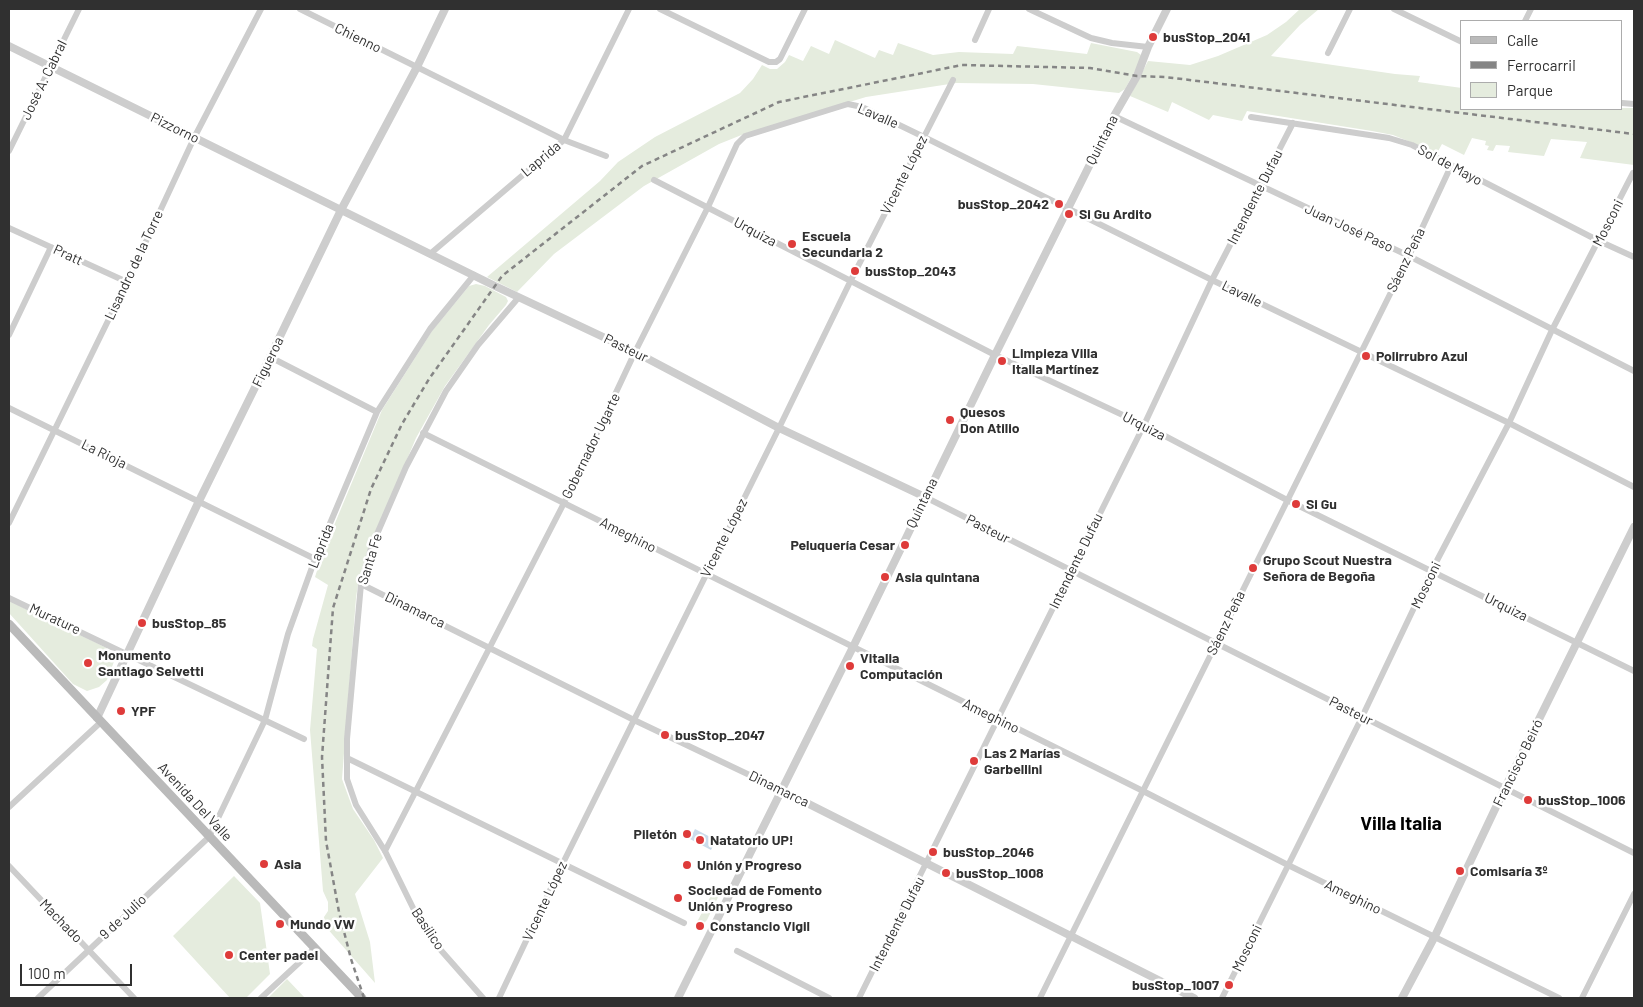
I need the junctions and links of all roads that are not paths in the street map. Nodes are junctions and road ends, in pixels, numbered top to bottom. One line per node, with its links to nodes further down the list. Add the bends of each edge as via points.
1 (79, 9): 18 (street, José A. Cabral)
2 (261, 9): 26 (street, Lisandro de la Torre)
3 (300, 9): 19 (street, Chienno)
4 (445, 9): 19 (street, Figueroa)
5 (629, 9): 27 (street, Laprida)
6 (660, 9): 7 (street, via 769,62 780,58)
7 (805, 9)
8 (989, 9): 13 (street)
9 (1029, 9): 16 (street, via 1091,38)
10 (1167, 9): 16 (street, Quintana)
11 (1350, 9): 17 (street)
12 (1394, 9): 14 (street)
13 (975, 40)
14 (1460, 41)
15 (9, 46): 18 (street, Pizzorno)
16 (1148, 47): 22 (street, Quintana, via 1137,76)
17 (1328, 53)
18 (51, 66): 26 (street, Pizzorno); 28 (street, José A. Cabral)
19 (417, 67): 27 (street); 36 (street, Figueroa)
20 (953, 80): 25 (street, Vicente López)
21 (848, 104): 25 (street, Lavalle, via 862,107); 34 (street, Gobernador Ugarte, via 745,136 737,144)
22 (1114, 116): 33 (street, Juan José Paso); 35 (street, Quintana)
23 (1251, 117): 24 (street, Sol de Mayo)
24 (1293, 123): 30 (street, Sol de Mayo, via 1389,138 1412,145); 33 (street, Intendente Dufau)
25 (924, 137): 35 (street, Lavalle); 46 (street, Vicente López)
26 (194, 138): 36 (street, Pizzorno); 45 (street, Lisandro de la Torre)
27 (564, 140): 29 (street); 40 (street, Laprida)
28 (9, 151)
29 (606, 156)
30 (1451, 166): 38 (street, Sol de Mayo); 41 (street, Sáenz Peña)
31 (1633, 173): 38 (street, Mosconi)
32 (654, 180): 34 (street, Urquiza)
33 (1260, 186): 41 (street, Juan José Paso); 44 (street, Intendente Dufau)
34 (708, 207): 46 (street, Urquiza); 50 (street, Gobernador Ugarte)
35 (1068, 208): 44 (street, Lavalle); 52 (street, Quintana)
36 (341, 210): 40 (street, Pasteur); 53 (street, Figueroa)
37 (9, 228): 39 (street, Pratt)
38 (1599, 241): 42 (street, Sol de Mayo); 48 (street, Mosconi)
39 (51, 247): 45 (street, Pratt); 49 (street)
40 (430, 254): 43 (street, Pasteur)
41 (1409, 256): 48 (street, Juan José Paso); 51 (street, Sáenz Peña)
42 (1634, 257)
43 (474, 275): 47 (street, Pasteur); 56 (street, Laprida, via 430,329)
44 (1212, 280): 51 (street, Lavalle); 58 (street, Intendente Dufau)
45 (127, 282): 60 (street, Lisandro de la Torre)
46 (850, 282): 52 (street, Urquiza); 59 (street, Vicente López)
47 (519, 297): 50 (street, Pasteur); 61 (street, Santa Fe, via 478,345 446,391)
48 (1552, 330): 54 (street, Juan José Paso); 57 (street, Mosconi)
49 (9, 335)
50 (636, 352): 59 (street, Pasteur); 66 (street, Gobernador Ugarte)
51 (1360, 352): 57 (street, Lavalle); 64 (street, Sáenz Peña)
52 (995, 354): 58 (street, Urquiza); 63 (street, Quintana)
53 (270, 357): 56 (street); 65 (street, Figueroa)
54 (1634, 371)
55 (9, 408): 60 (street, La Rioja)
56 (377, 412): 69 (street, Laprida)
57 (1508, 423): 62 (street, Lavalle); 70 (street, Mosconi)
58 (1144, 425): 64 (street, Urquiza); 71 (street, Intendente Dufau)
59 (779, 428): 63 (street, Pasteur); 72 (street, Vicente López)
60 (54, 430): 65 (street, La Rioja); 67 (street, Lisandro de la Torre)
61 (423, 433): 66 (street, Ameghino); 73 (street, Santa Fe, via 371,548)
62 (1634, 487)
63 (925, 498): 71 (street, Pasteur); 79 (street, Quintana)
64 (1287, 500): 70 (street, Urquiza); 77 (street, Sáenz Peña)
65 (198, 501): 69 (street); 80 (street, Figueroa)
66 (564, 503): 72 (street, Ameghino); 78 (street, Gobernador Ugarte)
67 (9, 523)
68 (1634, 527): 76 (street, Francisco Beiró)
69 (315, 559): 85 (street, Laprida, via 288,634)
70 (1432, 570): 76 (street, Urquiza); 82 (street, Mosconi)
71 (1072, 571): 77 (street, Pasteur); 83 (street, Intendente Dufau)
72 (706, 574): 79 (street, Ameghino); 86 (street, Vicente López)
73 (361, 584): 78 (street, Dinamarca); 88 (street, Santa Fe)
74 (9, 598): 80 (street, Murature)
75 (9, 624): 84 (main road, Avenida Del Valle)
76 (1578, 642): 81 (street, Urquiza); 89 (street, Francisco Beiró)
77 (1216, 644): 82 (street, Pasteur); 92 (street, Sáenz Peña)
78 (490, 647): 86 (street, Dinamarca); 91 (street, Gobernador Ugarte)
79 (853, 647): 83 (street, Ameghino); 90 (street, Quintana)
80 (128, 654): 84 (street, Figueroa); 85 (street)
81 (1634, 671)
82 (1362, 717): 89 (street, Pasteur); 99 (street, Mosconi)
83 (998, 719): 92 (street, Ameghino); 98 (street, Intendente Dufau)
84 (99, 720): 93 (street); 94 (main road, Avenida Del Valle)
85 (265, 720): 87 (street); 94 (street, Laprida)
86 (634, 720): 90 (street, Dinamarca); 97 (street, Vicente López)
87 (304, 739)
88 (347, 758): 91 (street); 95 (street, Santa Fe, via 347,779 356,805)
89 (1505, 788): 96 (street, Pasteur); 104 (street, Francisco Beiró)
90 (781, 790): 98 (street, Dinamarca); 114 (street, Quintana)
91 (417, 791): 95 (street, Gobernador Ugarte); 97 (street)
92 (1143, 791): 99 (street, Ameghino); 103 (street, Sáenz Peña)
93 (9, 807)
94 (209, 837): 105 (main road, Avenida Del Valle); 106 (street, 9 de Julio)
95 (385, 851): 112 (street, Basílico, via 432,939)
96 (1634, 853)
97 (562, 864): 102 (street); 113 (street, Vicente López)
98 (927, 864): 103 (street, Dinamarca); 116 (street, Intendente Dufau)
99 (1288, 865): 104 (street, Ameghino); 119 (street, Mosconi)
100 (9, 866): 106 (street, Machado)
101 (1634, 894): 122 (street)
102 (684, 924)
103 (1071, 936): 117 (street, Sáenz Peña); 118 (street, Dinamarca)
104 (1435, 936): 120 (street, Francisco Beiró); 121 (street, Ameghino)
105 (314, 948): 110 (street); 111 (main road, Avenida Del Valle)
106 (89, 949): 108 (street, 9 de Julio); 109 (street, Machado)
107 (736, 950): 115 (street)
108 (38, 998)
109 (134, 998)
110 (261, 998)
111 (362, 998)
112 (484, 998)
113 (499, 998)
114 (678, 998)
115 (829, 998)
116 (859, 998)
117 (1040, 998)
118 (1194, 998)
119 (1222, 998)
120 (1402, 998)
121 (1559, 998)
122 (1582, 998)

